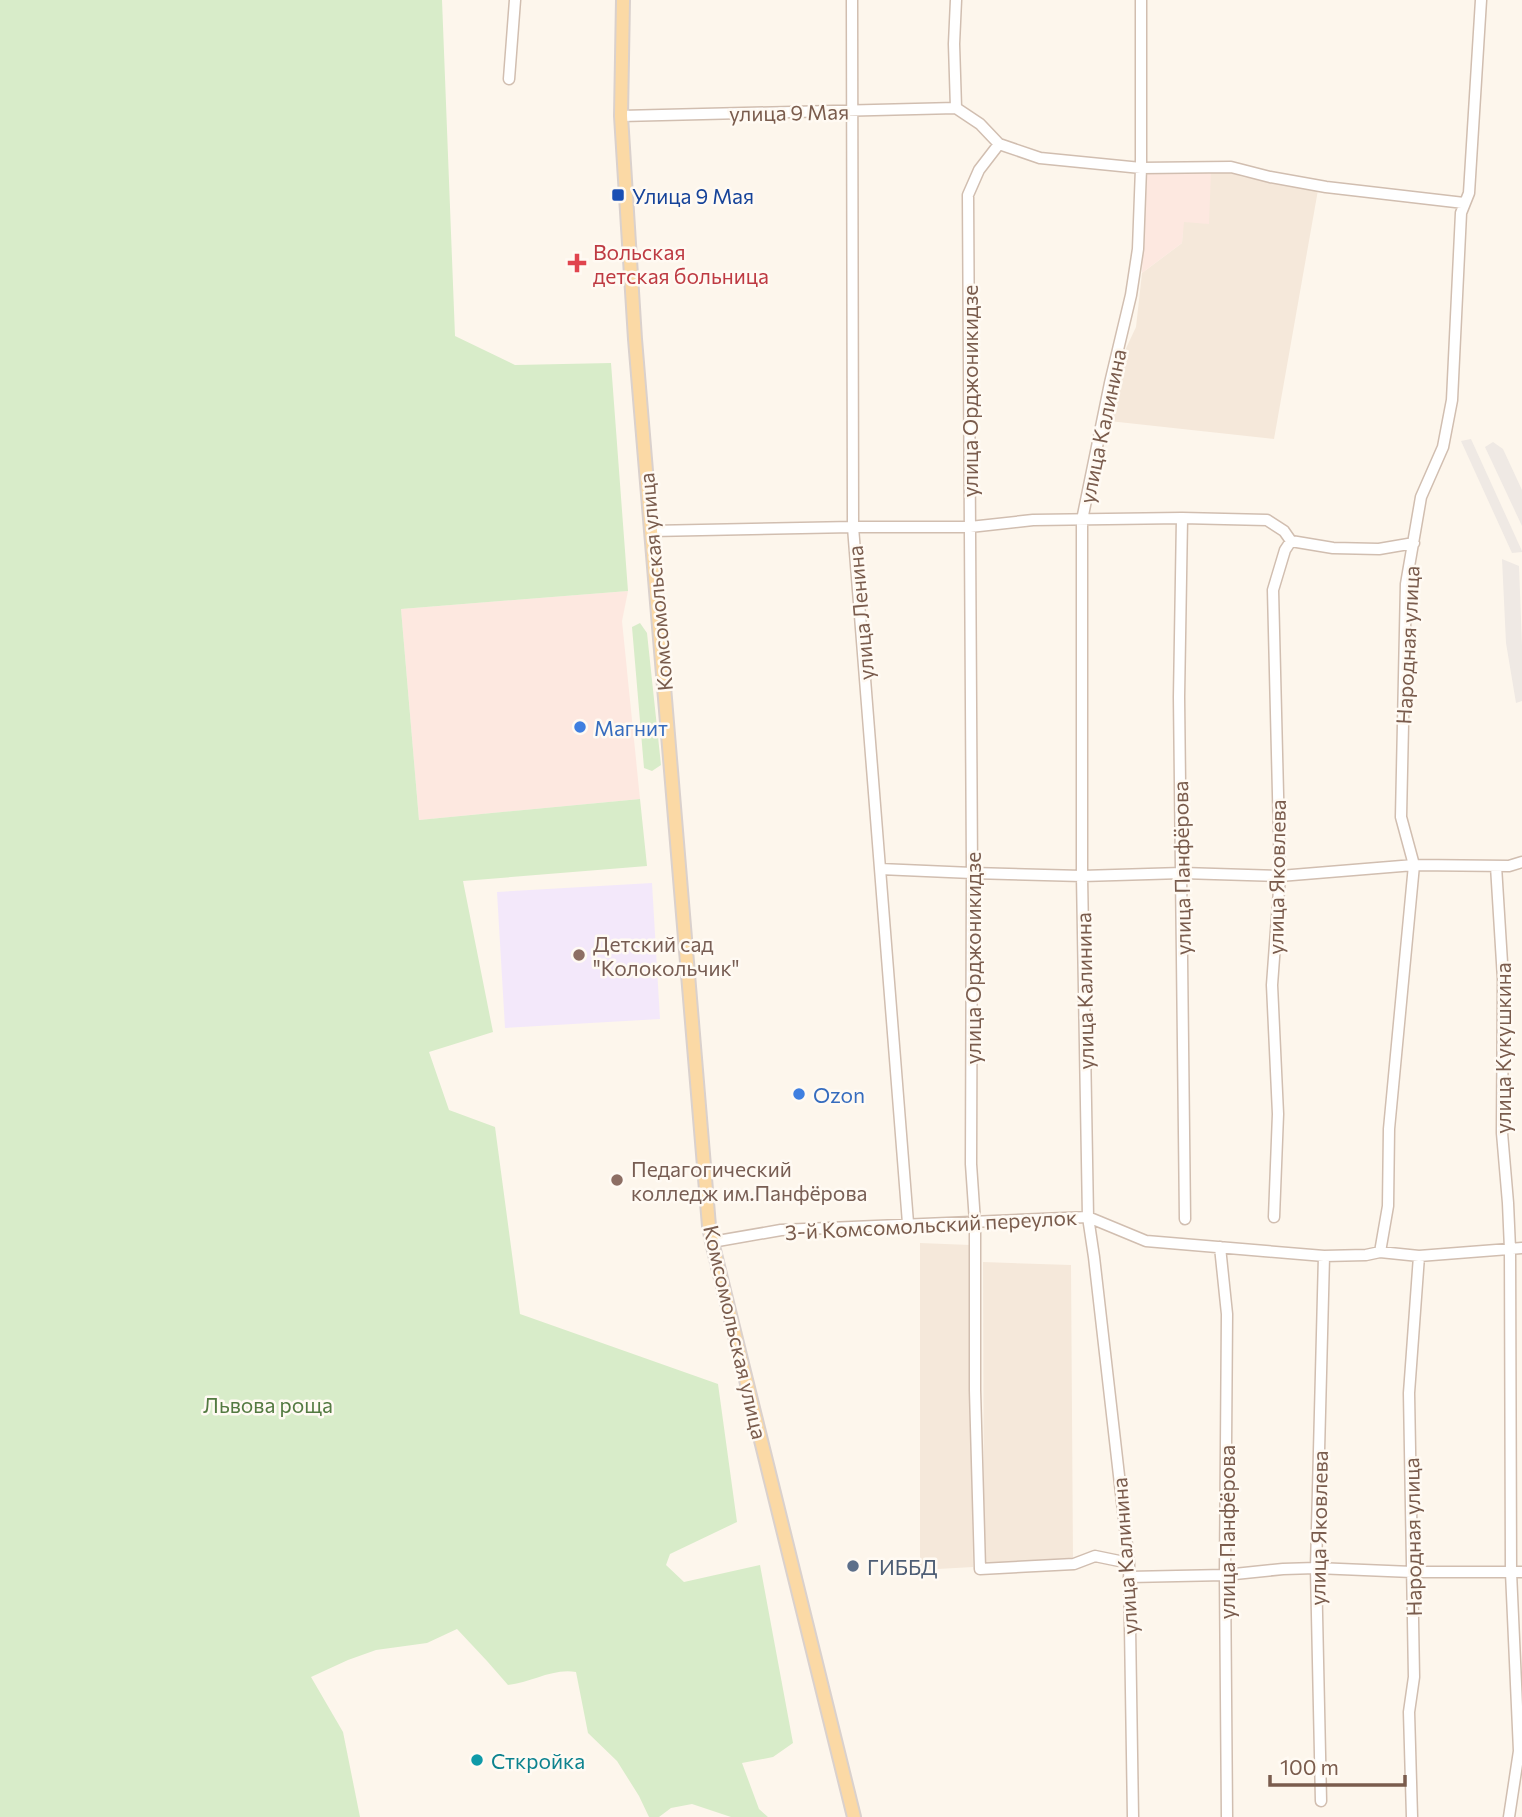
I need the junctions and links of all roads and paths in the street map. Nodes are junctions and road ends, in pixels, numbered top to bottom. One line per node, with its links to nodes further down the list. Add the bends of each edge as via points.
1 (515, 0): 7 (street)
2 (623, 0): 10 (main road, Комсомольская улица)
3 (852, 0): 9 (street, улица Ленина)
4 (956, 0): 8 (street)
5 (1141, 0): 12 (street, улица Калинина)
6 (1481, 0): 13 (street, Народная улица, via 1469,194)
7 (509, 79)
8 (956, 108): 9 (street, улица 9 Мая); 11 (street)
9 (852, 110): 10 (street, улица 9 Мая); 16 (street, улица Ленина)
10 (621, 116): 18 (main road, Комсомольская улица)
11 (999, 144): 12 (street, via 1040,158); 17 (street, улица Орджоникидзе, via 979,170 968,195)
12 (1141, 169): 13 (street, via 1231,167 1326,187); 15 (street, улица Калинина, via 1131,295)
13 (1464, 203): 20 (street, Народная улица, via 1452,400 1443,447 1421,497)
14 (1182, 518): 15 (street); 19 (street, via 1267,520); 26 (street, улица Панфёрова)
15 (1082, 520): 17 (street); 27 (street, улица Калинина)
16 (853, 527): 17 (street); 18 (street); 24 (street, улица Ленина)
17 (970, 527): 25 (street, улица Орджоникидзе)
18 (651, 530): 34 (main road, Комсомольская улица)
19 (1292, 541): 20 (street, via 1380,549); 28 (street, улица Яковлева, via 1273,590)
20 (1414, 543): 22 (street, Народная улица, via 1406,584 1401,817)
21 (1522, 862): 23 (street)
22 (1414, 865): 23 (street); 28 (street); 38 (street, Народная улица, via 1389,1129 1388,1206)
23 (1496, 866): 37 (street, улица Кукушкина, via 1503,979 1502,1133)
24 (880, 869): 25 (street); 33 (street, улица Ленина)
25 (972, 873): 27 (street); 32 (street, улица Орджоникидзе, via 971,1164)
26 (1181, 873): 27 (street); 28 (street); 31 (street, улица Панфёрова)
27 (1082, 876): 29 (street, улица Калинина)
28 (1280, 876): 30 (street, улица Яковлева, via 1272,985 1278,1114)
29 (1088, 1217): 32 (street, 3-й Комсомольский переулок); 35 (street, 3-й Комсомольский переулок, via 1146,1241); 41 (street, улица Калинина)
30 (1274, 1217)
31 (1185, 1219)
32 (975, 1222): 33 (street, 3-й Комсомольский переулок); 41 (street, улица Орджоникидзе, via 980,1569 1074,1564 1095,1556)
33 (908, 1223): 34 (street, 3-й Комсомольский переулок, via 781,1230)
34 (712, 1242): 48 (main road, Комсомольская улица)
35 (1220, 1247): 39 (street, 3-й Комсомольский переулок); 45 (street, улица Панфёрова, via 1227,1314)
36 (1522, 1248): 37 (street, 3-й Комсомольский переулок)
37 (1510, 1249): 40 (street, 3-й Комсомольский переулок); 43 (street, улица Кукушкина)
38 (1380, 1252): 39 (street, 3-й Комсомольский переулок); 40 (street, 3-й Комсомольский переулок)
39 (1324, 1256): 42 (street, улица Яковлева)
40 (1419, 1256): 44 (street, Народная улица, via 1409,1394)
41 (1129, 1563): 46 (street, улица Калинина)
42 (1316, 1568): 44 (street); 45 (street); 47 (street, улица Яковлева)
43 (1517, 1572): 44 (street); 52 (street, улица Кукушкина, via 1519,1751)
44 (1412, 1573): 51 (street, Народная улица)
45 (1225, 1575): 46 (street); 50 (street, улица Панфёрова)
46 (1129, 1577): 49 (street, улица Калинина)
47 (1321, 1801)
48 (854, 1817)
49 (1133, 1817)
50 (1227, 1817)
51 (1412, 1817)
52 (1509, 1817)

